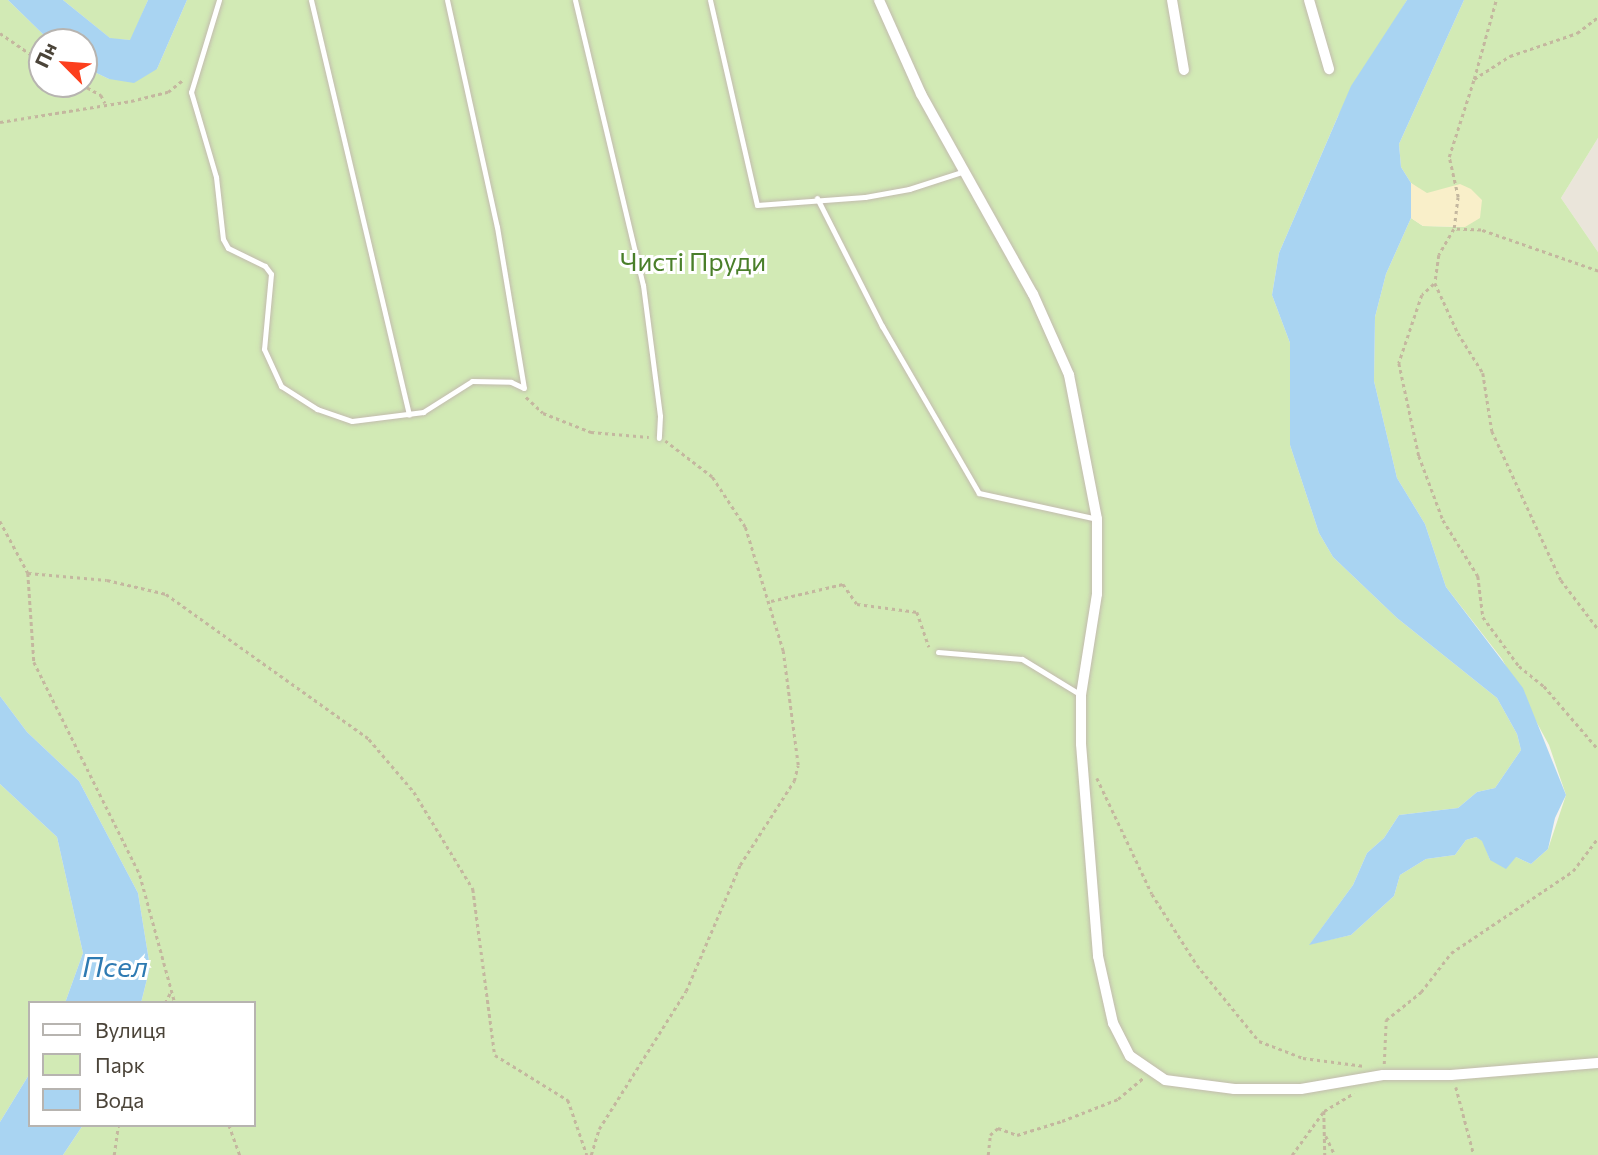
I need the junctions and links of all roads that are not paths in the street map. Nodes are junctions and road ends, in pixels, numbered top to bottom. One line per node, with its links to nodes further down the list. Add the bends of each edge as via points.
1 (219, 0): 13 (lane, via 191,92 216,177 223,239 228,248 265,266 271,274 264,337 272,372 281,386 331,415 352,421)
2 (310, 0): 13 (lane)
3 (447, 0): 13 (lane, via 497,227 524,388 511,382 472,381 423,412)
4 (575, 0): 14 (lane, via 643,285)
5 (710, 0): 12 (lane, via 757,205)
6 (879, 0): 11 (street)
7 (1172, 0): 10 (street)
8 (1309, 0): 9 (street)
9 (1329, 69)
10 (1184, 70)
11 (965, 171): 12 (lane, via 909,189 865,197); 15 (street, via 1033,294 1069,374)
12 (817, 198): 15 (lane, via 881,326 979,493)
13 (409, 415)
14 (659, 438)
15 (1097, 519): 17 (street, via 1097,594)
16 (939, 652): 17 (lane, via 1022,659)
17 (1081, 695): 18 (street, via 1098,956 1113,1023 1130,1056 1165,1080 1234,1089 1301,1089 1384,1075 1451,1075)
18 (1598, 1063)

